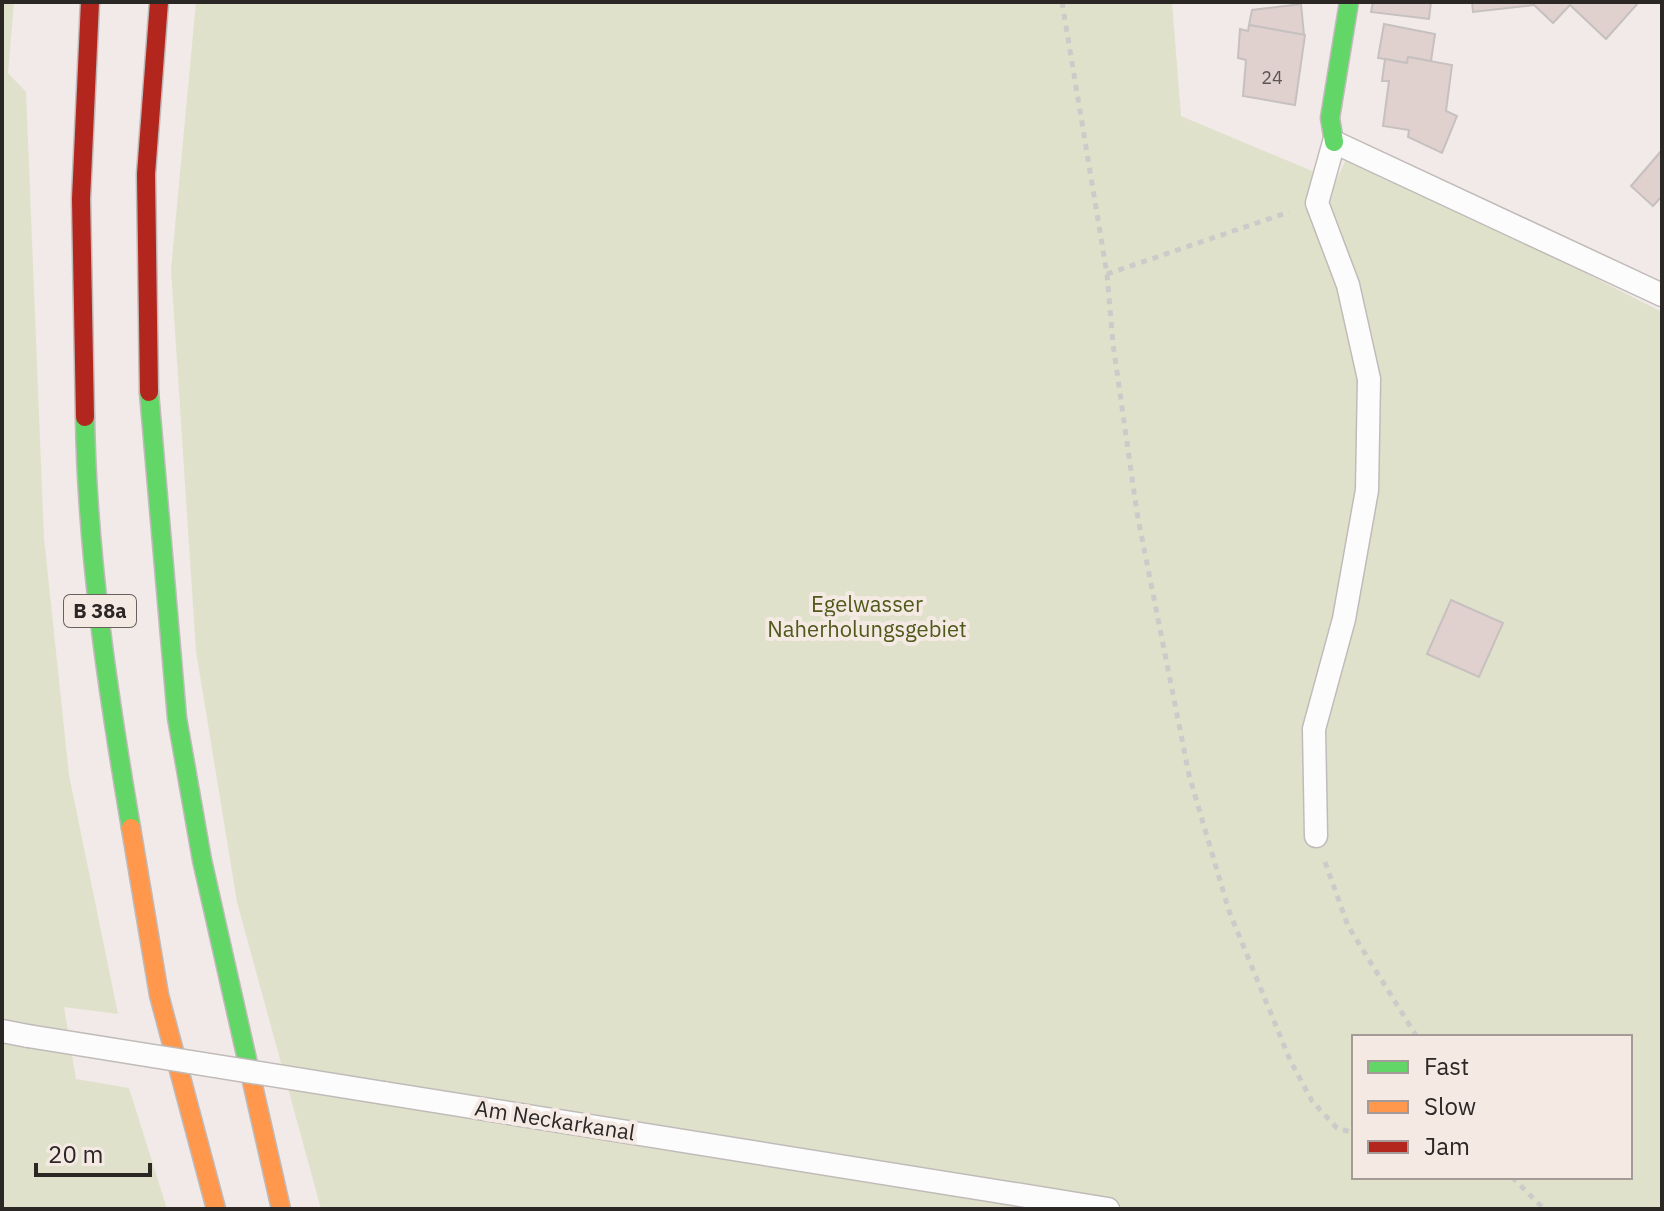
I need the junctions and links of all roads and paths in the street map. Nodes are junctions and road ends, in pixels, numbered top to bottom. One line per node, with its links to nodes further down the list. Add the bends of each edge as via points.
1 (90, 2): 14 (main road, B 38a, via 81,199 85,427 95,566 115,737 159,995)
2 (159, 2): 15 (main road, B 38a, via 146,174 149,404 177,718 202,860)
3 (1062, 2): 7 (path)
4 (1349, 2): 5 (main road, via 1330,118)
5 (1334, 142): 6 (lane); 8 (lane)
6 (1317, 203): 7 (path); 9 (lane, via 1348,285 1369,379 1367,490 1344,619 1314,729)
7 (1107, 274): 12 (path, via 1137,513 1189,775 1210,849 1229,911 1290,1060 1312,1101 1337,1128)
8 (1662, 295)
9 (1316, 836): 11 (path, via 1348,926)
10 (2, 1031): 16 (lane, Am Neckarkanal, bridge)
11 (1416, 1035)
12 (1352, 1132)
13 (1514, 1179): 17 (path)
14 (216, 1209)
15 (281, 1209)
16 (1108, 1209)
17 (1544, 1209)

